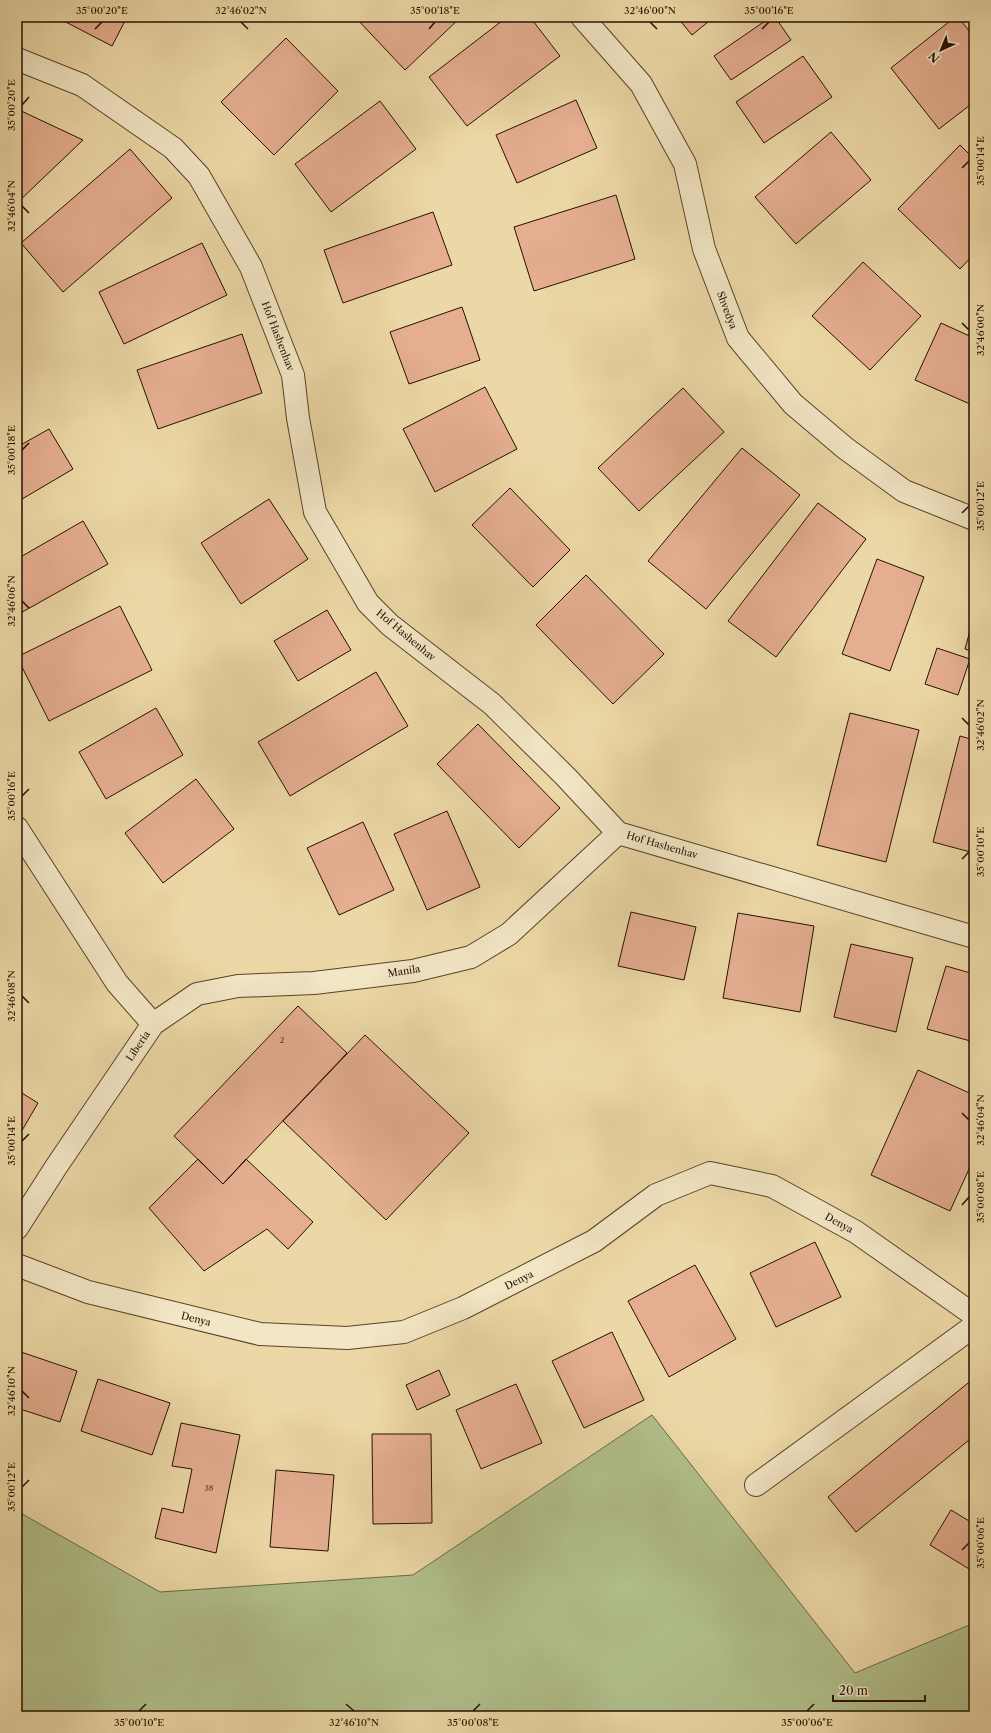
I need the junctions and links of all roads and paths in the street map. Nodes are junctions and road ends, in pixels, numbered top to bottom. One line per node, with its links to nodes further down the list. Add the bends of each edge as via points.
1 (582, 17): 3 (street, Shvedya, via 641,84 685,164 704,249 738,338 793,404 845,448 904,491)
2 (17, 59): 5 (street, Hof Hashenhav, via 82,85 173,148 199,176 254,274 293,375 298,418 316,512 368,603 390,624 492,704)
3 (974, 519)
4 (17, 828): 7 (street, Liberia, via 117,983)
5 (618, 833): 6 (street, Hof Hashenhav); 7 (street, Manila, via 509,934 471,957 413,971 314,983 238,986 197,994)
6 (974, 937)
7 (153, 1024): 8 (street, Liberia)
8 (17, 1228)
9 (17, 1265): 10 (street, Denya, via 88,1292 260,1334 347,1338 404,1332 463,1308 594,1242 656,1195 710,1173 772,1186 856,1232)
10 (974, 1315)
11 (974, 1326): 12 (street)
12 (756, 1485)

